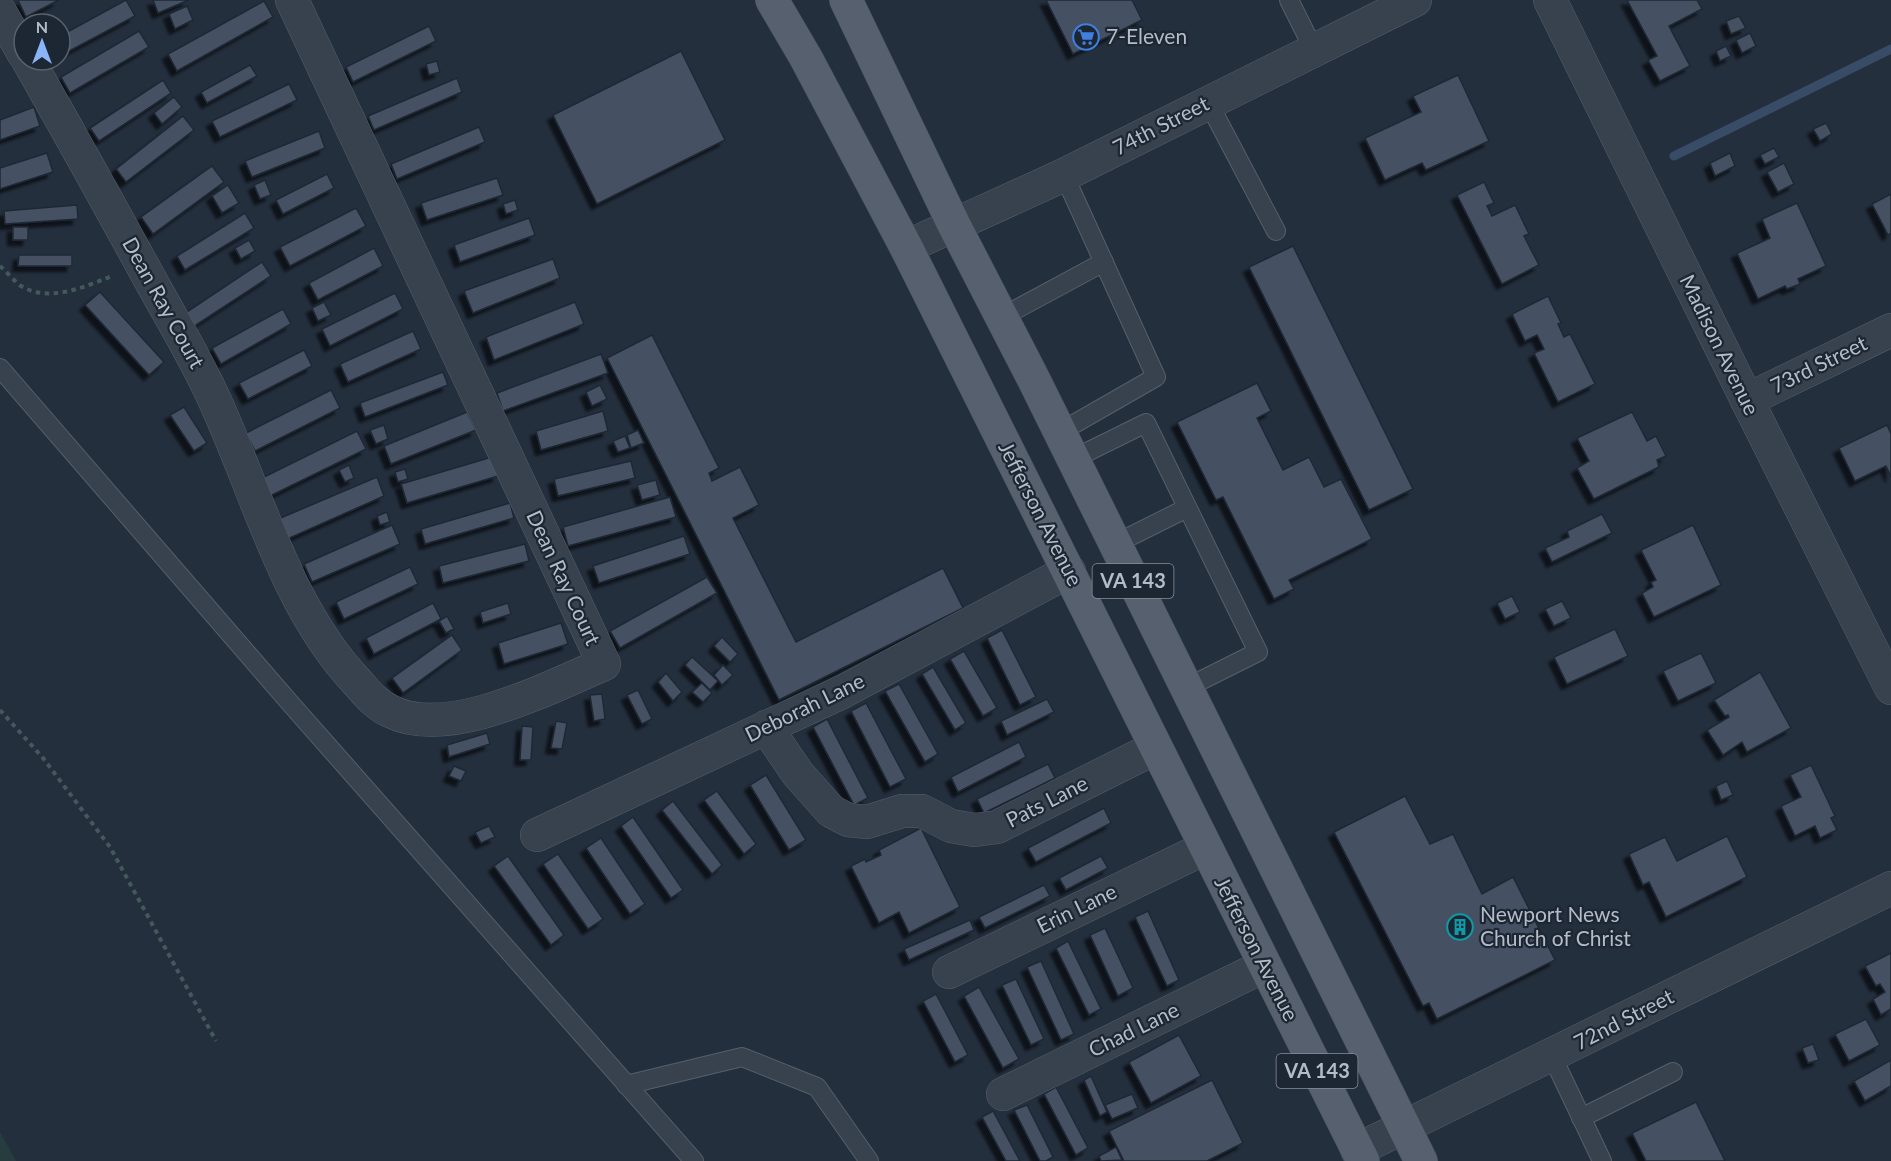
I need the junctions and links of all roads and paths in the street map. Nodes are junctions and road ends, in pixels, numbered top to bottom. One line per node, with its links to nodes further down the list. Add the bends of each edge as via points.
1 (292, 0): 18 (street, Dean Ray Court, via 604,664 518,701 441,720 416,720 376,702 343,668 312,621 281,561 209,386)
2 (772, 0): 15 (main road, Jefferson Avenue / VA 143)
3 (846, 0): 13 (main road, VA 143)
4 (1289, 0): 9 (lane)
5 (1415, 0): 9 (street, 74th Street)
6 (1550, 0): 22 (street, Madison Avenue)
7 (0, 12): 8 (street)
8 (12, 33)
9 (1314, 50): 11 (street, 74th Street)
10 (35, 72): 18 (street, Dean Ray Court)
11 (1208, 102): 12 (street, 74th Street); 14 (lane)
12 (1064, 175): 13 (street, 74th Street); 16 (lane)
13 (954, 225): 15 (street, 74th Street); 19 (main road, VA 143)
14 (1276, 231)
15 (906, 247): 26 (main road, Jefferson Avenue / VA 143)
16 (1104, 262): 19 (lane); 23 (lane, via 1156,377)
17 (0, 266): 18 (path, via 22,286 51,295 112,276)
18 (149, 277)
19 (1002, 318): 23 (main road, VA 143)
20 (1891, 330): 22 (street, 73rd Street)
21 (0, 368): 40 (lane)
22 (1747, 400): 28 (street, Madison Avenue)
23 (1066, 445): 24 (lane, via 1146,423); 25 (main road, VA 143)
24 (1187, 508): 25 (lane); 27 (lane, via 1258,652)
25 (1115, 544): 27 (main road, VA 143)
26 (1069, 571): 30 (street, Deborah Lane, via 842,692); 31 (main road, Jefferson Avenue / VA 143)
27 (1186, 688): 43 (main road, VA 143)
28 (1891, 688)
29 (0, 710): 37 (path, via 43,758 110,847)
30 (766, 727): 31 (street, Pats Lane, via 798,774 831,811 848,820 867,822 902,811 922,811 951,826 975,830 998,827); 32 (street, Deborah Lane)
31 (1155, 747): 33 (main road, Jefferson Avenue / VA 143)
32 (537, 835)
33 (1205, 848): 35 (main road, Jefferson Avenue / VA 143); 36 (street, Erin Lane)
34 (1891, 888): 38 (street, 72nd Street)
35 (1264, 966): 41 (street, Chad Lane); 44 (main road, Jefferson Avenue / VA 143)
36 (949, 972)
37 (216, 1041)
38 (1552, 1056): 42 (lane); 43 (street, 72nd Street)
39 (1673, 1072): 42 (lane)
40 (626, 1085): 45 (lane); 46 (lane, via 742,1057 817,1087)
41 (1003, 1094)
42 (1581, 1118): 48 (lane)
43 (1405, 1128): 44 (street, 72nd Street); 47 (main road, VA 143)
44 (1360, 1156)
45 (694, 1161)
46 (869, 1161)
47 (1421, 1161)
48 (1602, 1161)

